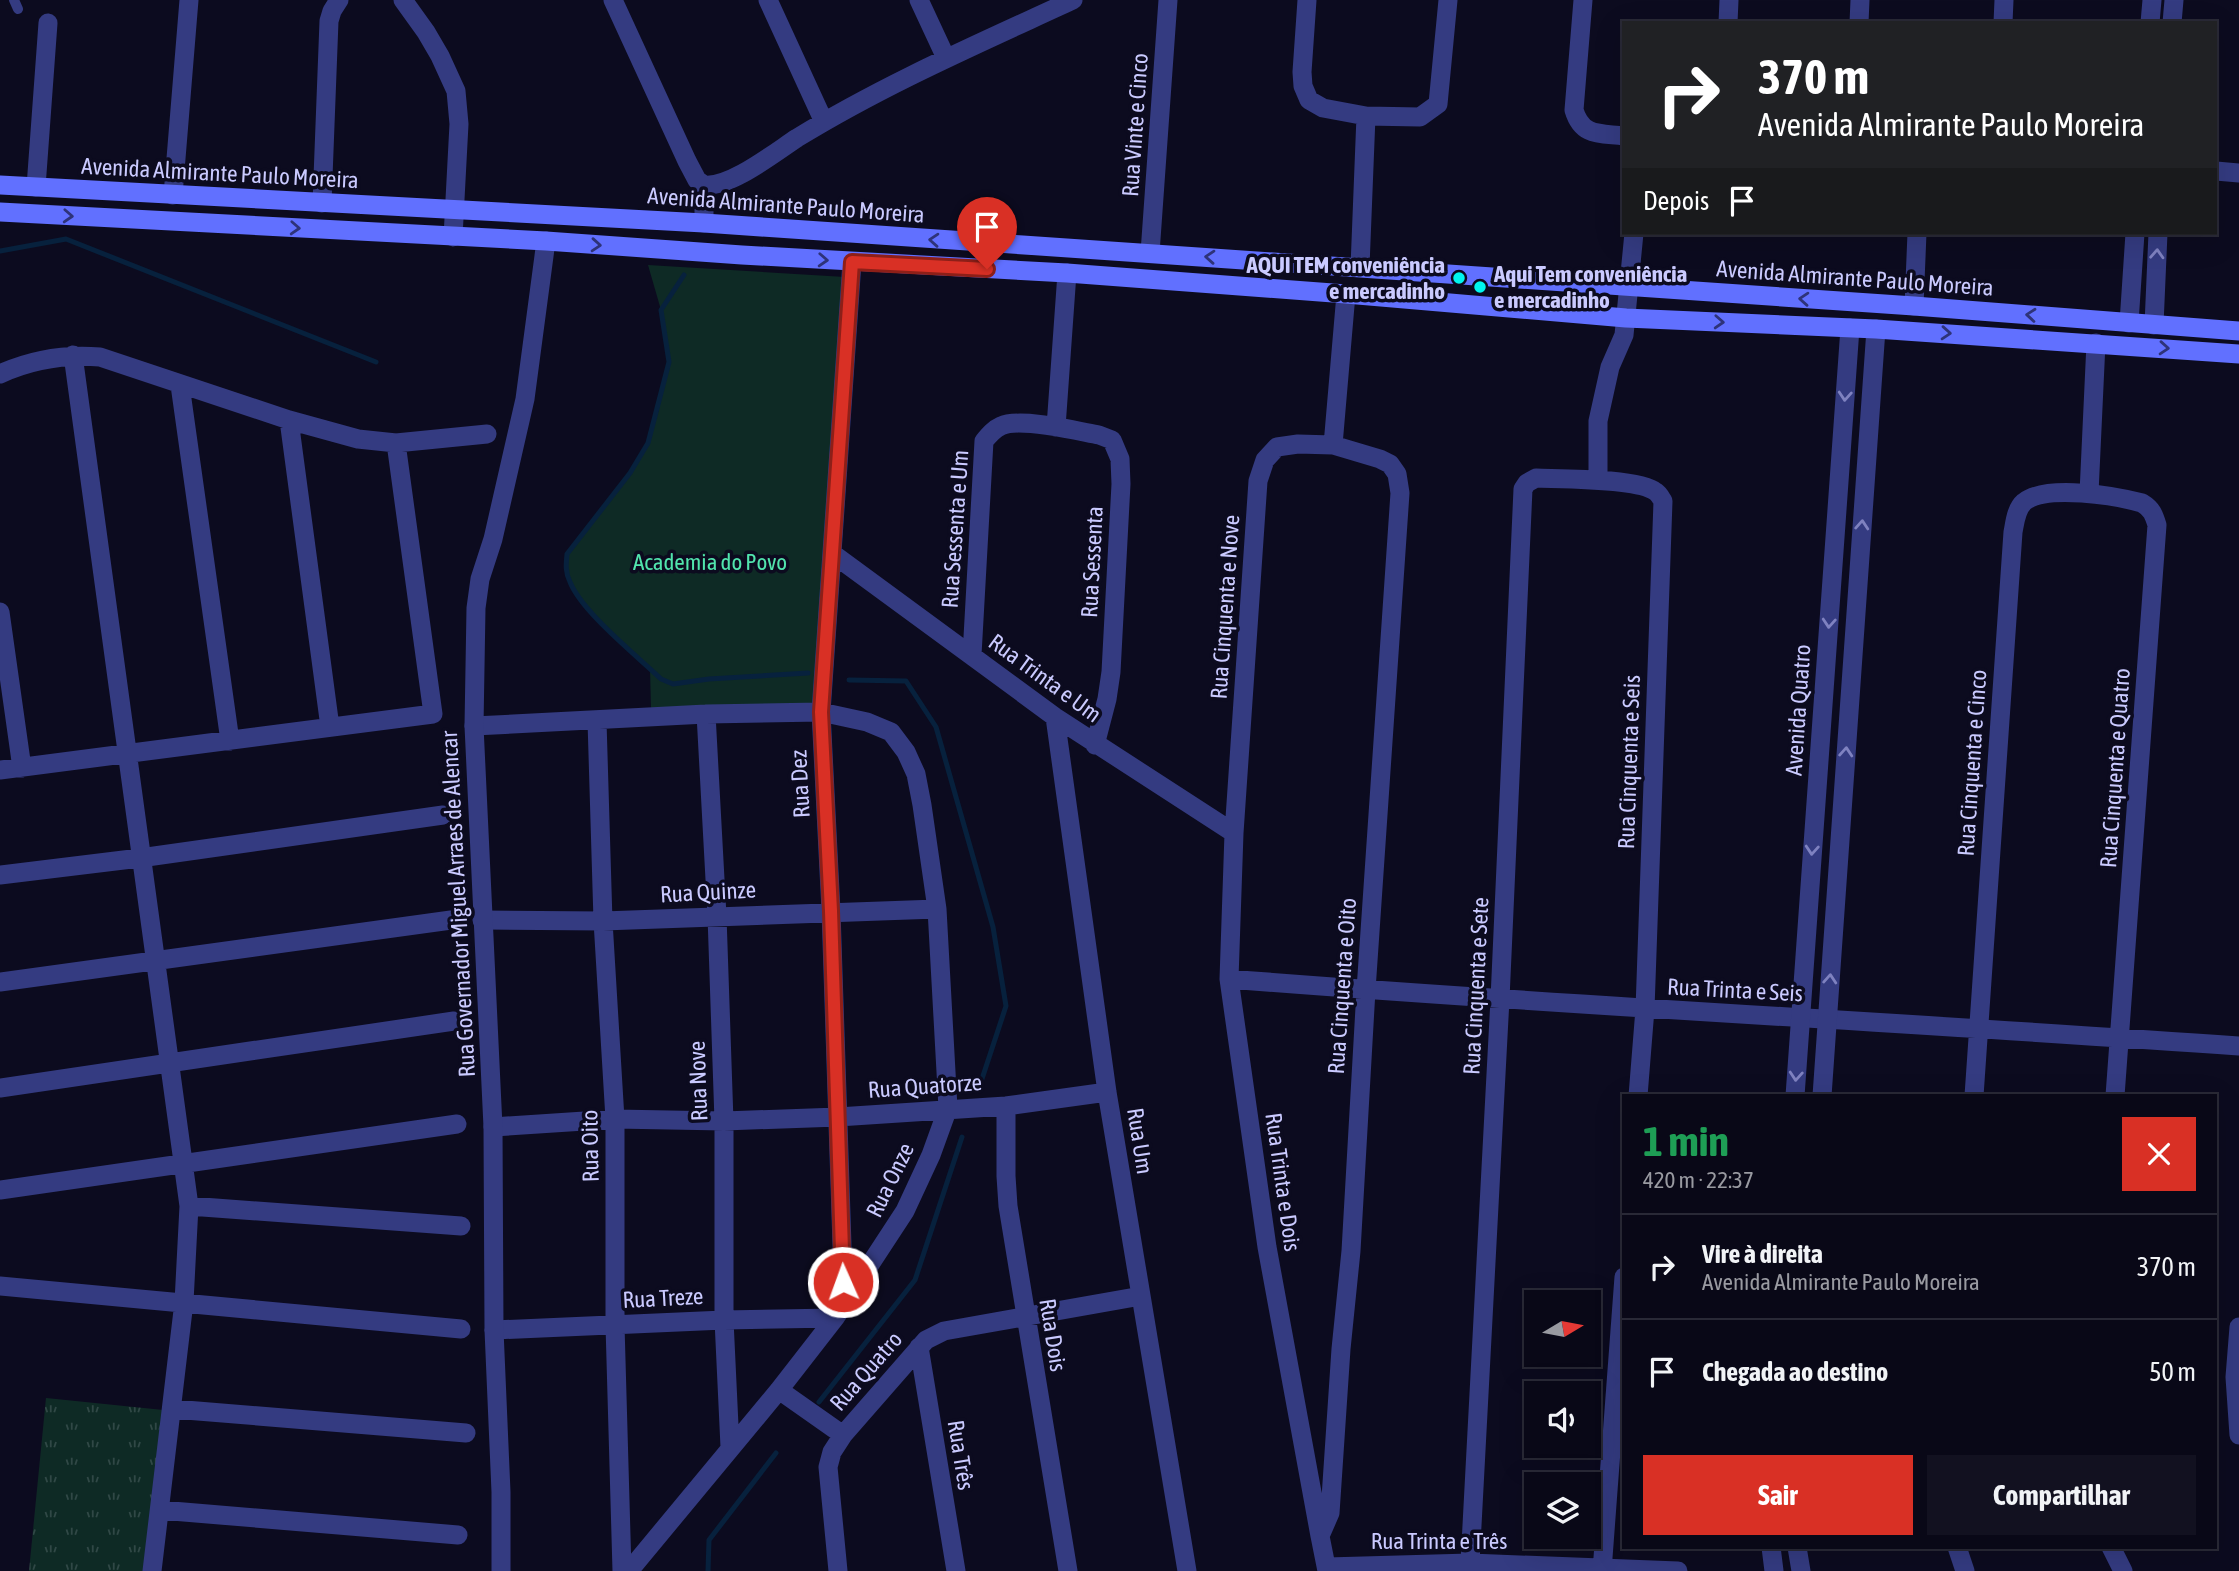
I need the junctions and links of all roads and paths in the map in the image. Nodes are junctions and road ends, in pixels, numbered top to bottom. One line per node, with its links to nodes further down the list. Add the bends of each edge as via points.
1 (189, 0): 32 (street)
2 (339, 0): 33 (street, via 329,21)
3 (403, 0): 34 (street, via 433,44 456,91)
4 (612, 0): 30 (street, via 687,161)
5 (768, 0): 25 (street)
6 (919, 0): 23 (street)
7 (1073, 0): 23 (street)
8 (1168, 0): 43 (street, Rua Vinte e Cinco)
9 (1307, 0): 24 (street, via 1302,72 1309,100 1323,108)
10 (1448, 0): 24 (street, via 1438,104 1420,117)
11 (1583, 0): 26 (street, via 1574,110 1578,124 1588,131)
12 (1729, 0): 17 (street)
13 (1860, 0): 18 (street)
14 (2004, 0): 19 (street)
15 (2152, 0): 20 (street)
16 (2174, 0): 21 (street)
17 (1728, 21)
18 (1859, 21)
19 (2003, 21)
20 (2150, 21)
21 (2172, 21)
22 (48, 23): 31 (street)
23 (946, 58): 25 (street)
24 (1366, 116): 45 (street)
25 (824, 122): 30 (street, via 733,179)
26 (1622, 136)
27 (2217, 171): 28 (street)
28 (2239, 173)
29 (0, 185): 31 (main road, Avenida Almirante Paulo Moreira)
30 (704, 186): 36 (street)
31 (36, 187): 32 (main road, Avenida Almirante Paulo Moreira)
32 (173, 195): 33 (main road, Avenida Almirante Paulo Moreira)
33 (322, 203): 34 (main road, Avenida Almirante Paulo Moreira)
34 (456, 210): 36 (main road, Avenida Almirante Paulo Moreira); 41 (street)
35 (0, 212): 41 (main road, one-way to 41)
36 (704, 223): 43 (main road, Avenida Almirante Paulo Moreira, one-way to 36)
37 (1634, 235): 47 (street)
38 (1917, 235): 49 (street)
39 (2135, 235): 51 (street)
40 (2158, 235): 52 (street, one-way to 40)
41 (453, 237): 42 (main road)
42 (546, 241): 44 (main road, one-way to 44); 75 (street, Rua Governador Miguel Arraes de Alencar, via 525,399 480,579)
43 (1150, 253): 45 (main road, Avenida Almirante Paulo Moreira, one-way to 43)
44 (852, 262): 46 (main road); 68 (street, Rua Dez)
45 (1360, 267): 47 (main road, Avenida Almirante Paulo Moreira)
46 (1067, 273): 48 (main road); 62 (street)
47 (1629, 288): 49 (main road, Avenida Almirante Paulo Moreira, one-way to 47); 50 (street)
48 (1346, 294): 50 (main road); 65 (street)
49 (1914, 306): 51 (main road, Avenida Almirante Paulo Moreira, one-way to 49)
50 (1626, 318): 53 (main road, one-way to 53); 66 (street, via 1598,421)
51 (2129, 323): 52 (main road, Avenida Almirante Paulo Moreira)
52 (2154, 325): 55 (main road, Avenida Almirante Paulo Moreira)
53 (1850, 328): 54 (main road); 98 (street, Avenida Quatro, one-way to 98)
54 (1876, 329): 56 (main road, one-way to 56); 99 (street, one-way to 54)
55 (2239, 331)
56 (2096, 343): 57 (main road, one-way to 57); 67 (street)
57 (2239, 354)
58 (73, 355): 59 (street, via 46,358); 60 (street, via 136,367); 79 (street)
59 (0, 374)
60 (180, 385): 61 (street); 77 (street)
61 (289, 420): 64 (street, via 331,433); 76 (street)
62 (1056, 427): 70 (street, Rua Sessenta e Um, via 1002,425 984,441); 78 (street, Rua Sessenta, via 1112,440 1120,460 1111,672)
63 (487, 435): 64 (street)
64 (396, 443): 76 (street, via 434,710 433,714)
65 (1333, 445): 83 (street, Rua Cinquenta e Nove, via 1277,447 1265,460 1258,481); 95 (street, Rua Cinquenta e Oito, via 1390,464 1400,493)
66 (1598, 479): 96 (street, Rua Cinquenta e Sete, via 1536,478 1523,489); 97 (street, Rua Cinquenta e Seis, via 1650,488 1662,501)
67 (2089, 493): 101 (street, Rua Cinquenta e Cinco, via 2034,498 2024,502 2016,514); 102 (street, Rua Cinquenta e Quatro, via 2142,503 2149,507 2157,525)
68 (833, 554): 70 (street, Rua Trinta e Um); 71 (street, Rua Dez)
69 (0, 612): 80 (street)
70 (972, 655): 73 (street, Rua Trinta e Um)
71 (821, 712): 72 (street); 86 (street, Rua Onze, via 891,732 906,752 916,774); 87 (street, Rua Dez)
72 (706, 714): 74 (street); 88 (street, Rua Nove)
73 (1055, 717): 78 (street, Rua Trinta e Um); 106 (street, Rua Um)
74 (597, 721): 75 (street); 91 (street, Rua Oito)
75 (474, 726): 90 (street, Rua Governador Miguel Arraes de Alencar)
76 (330, 727): 77 (street)
77 (230, 741): 79 (street)
78 (1095, 745): 83 (street, Rua Trinta e Um)
79 (126, 754): 80 (street); 84 (street)
80 (22, 768): 81 (street)
81 (0, 771)
82 (443, 815): 84 (street)
83 (1234, 833): 93 (street, Rua Trinta e Dois)
84 (140, 858): 85 (street); 92 (street)
85 (0, 875)
86 (937, 909): 87 (street, Rua Quinze); 113 (street, Rua Onze)
87 (831, 911): 88 (street, Rua Quinze); 114 (street, Rua Dez)
88 (717, 916): 91 (street, Rua Quinze); 116 (street, Rua Nove)
89 (451, 920): 92 (street)
90 (482, 920): 91 (street, Rua Quinze); 118 (street, Rua Governador Miguel Arraes de Alencar)
91 (603, 921): 115 (street, Rua Oito)
92 (155, 961): 94 (street); 104 (street)
93 (1229, 979): 95 (street, Rua Trinta e Seis); 143 (street, Rua Trinta e Dois, via 1267,1247)
94 (0, 982)
95 (1366, 990): 96 (street, Rua Trinta e Seis); 143 (street, Rua Cinquenta e Oito, via 1330,1513)
96 (1500, 999): 97 (street, Rua Trinta e Seis); 148 (street, Rua Cinquenta e Sete)
97 (1645, 1009): 98 (street, Rua Trinta e Seis); 107 (street, Rua Cinquenta e Seis)
98 (1800, 1017): 99 (street, Rua Trinta e Seis); 108 (street, Avenida Quatro, one-way to 108)
99 (1827, 1020): 101 (street, Rua Trinta e Seis); 109 (street)
100 (454, 1021): 104 (street)
101 (1978, 1028): 102 (street, Rua Trinta e Seis); 110 (street, Rua Cinquenta e Cinco)
102 (2119, 1037): 103 (street, Rua Trinta e Seis); 111 (street, Rua Cinquenta e Quatro)
103 (2239, 1046)
104 (169, 1063): 105 (street); 119 (street)
105 (0, 1088)
106 (1107, 1092): 112 (street, Rua Quatorze); 124 (street, Rua Um)
107 (1638, 1094)
108 (1795, 1094)
109 (1822, 1094)
110 (1974, 1094)
111 (2115, 1094)
112 (1006, 1106): 113 (street, Rua Quatorze); 128 (street, Rua Dois, via 1008,1206)
113 (948, 1108): 114 (street, Rua Quatorze); 127 (street, Rua Onze, via 905,1211)
114 (838, 1117): 116 (street, Rua Quatorze); 127 (street, Rua Dez)
115 (615, 1119): 116 (street, Rua Quatorze); 118 (street, Rua Quatorze); 130 (street, Rua Oito)
116 (724, 1121): 129 (street, Rua Nove)
117 (457, 1124): 119 (street)
118 (494, 1126): 133 (street, Rua Governador Miguel Arraes de Alencar)
119 (183, 1164): 120 (street); 121 (street)
120 (0, 1190)
121 (189, 1206): 122 (street); 125 (street)
122 (461, 1226)
123 (0, 1286): 125 (street)
124 (1141, 1296): 128 (street); 158 (street, Rua Um)
125 (184, 1302): 132 (street); 136 (street)
126 (1622, 1303): 150 (street)
127 (840, 1312): 129 (street, Rua Treze); 135 (street, Rua Onze)
128 (1025, 1316): 134 (street, Rua Quatro, via 944,1331); 157 (street, Rua Dois)
129 (724, 1320): 130 (street, Rua Treze); 140 (street, Rua Nove)
130 (615, 1325): 133 (street, Rua Treze); 153 (street, Rua Oito)
131 (2239, 1327): 139 (street, via 2235,1377)
132 (461, 1329)
133 (494, 1330): 152 (street, Rua Governador Miguel Arraes de Alencar)
134 (919, 1347): 138 (street, Rua Quatro); 156 (street, Rua Três)
135 (779, 1390): 138 (street); 140 (street, Rua Onze)
136 (173, 1409): 137 (street); 141 (street)
137 (466, 1433)
138 (843, 1435): 155 (street, Rua Quatro, via 828,1467)
139 (2239, 1435)
140 (730, 1447): 154 (street, Rua Onze)
141 (160, 1510): 142 (street); 151 (street)
142 (458, 1535)
143 (1320, 1536): 149 (street)
144 (1771, 1549): 160 (street)
145 (1797, 1549): 161 (street)
146 (1959, 1549): 162 (street)
147 (2112, 1549): 163 (street)
148 (1465, 1567): 149 (street, Rua Trinta e Três); 150 (street, Rua Trinta e Três)
149 (1327, 1569)
150 (1602, 1570): 159 (street, Rua Trinta e Três)
151 (152, 1571)
152 (501, 1571)
153 (622, 1571)
154 (629, 1571)
155 (838, 1571)
156 (956, 1571)
157 (1068, 1571)
158 (1187, 1571)
159 (1678, 1571)
160 (1774, 1571)
161 (1801, 1571)
162 (1965, 1571)
163 (2123, 1571)

